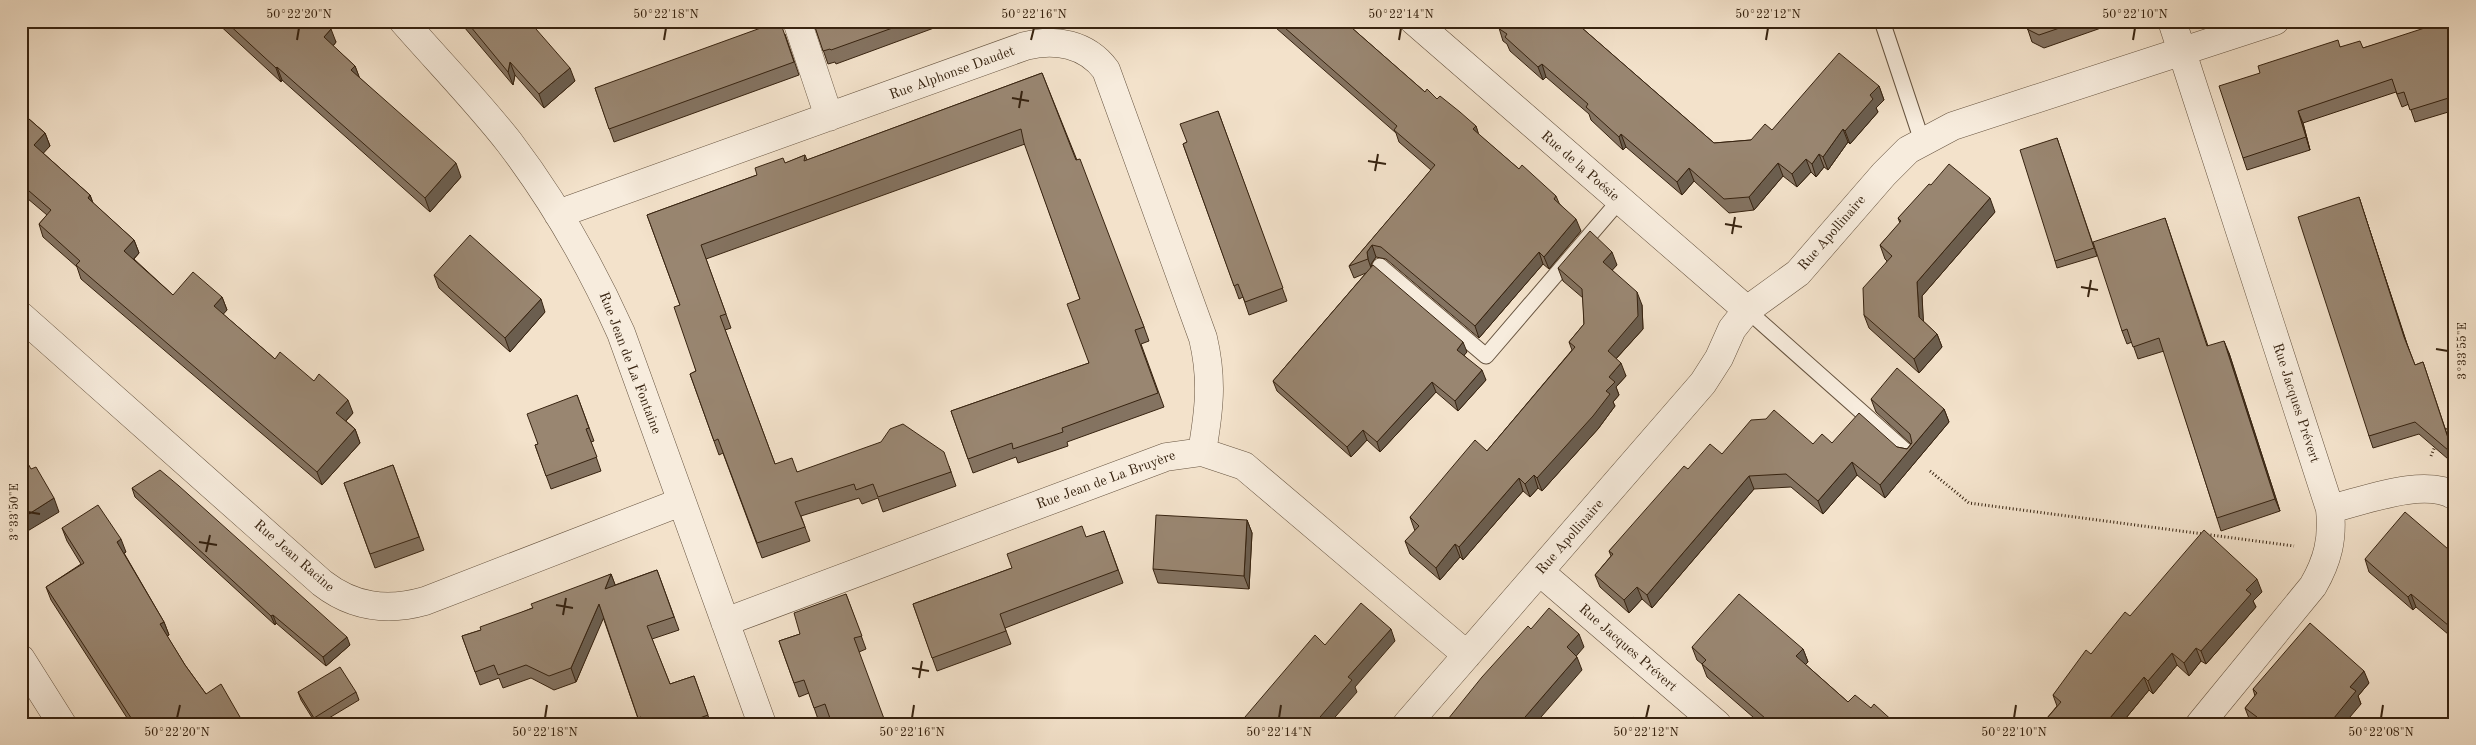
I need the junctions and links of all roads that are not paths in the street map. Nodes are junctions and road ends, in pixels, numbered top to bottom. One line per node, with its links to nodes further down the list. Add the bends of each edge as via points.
1 (403, 21): 11 (street, Rue Jean de La Fontaine, via 508,141)
2 (797, 21): 8 (street)
3 (1414, 21): 10 (street, Rue de la Poésie)
4 (1882, 21): 9 (lane)
5 (2172, 21): 7 (street, Rue Jacques Prévert)
6 (2275, 21): 7 (street, Rue Apollinaire)
7 (2182, 51): 9 (street, Rue Apollinaire, via 1953,126); 19 (street, Rue Jacques Prévert)
8 (829, 117): 11 (street, Rue Alphonse Daudet); 15 (street, Rue Alphonse Daudet, via 1040,42 1052,41 1076,47 1100,61 1203,338 1210,394)
9 (1922, 141): 13 (street, Rue Apollinaire, via 1884,174 1798,273)
10 (1619, 201): 12 (lane, via 1486,356); 13 (street, Rue de la Poésie)
11 (558, 214): 18 (street, Rue Jean de La Fontaine, via 598,283 621,333)
12 (1380, 266)
13 (1747, 310): 16 (lane); 20 (street, Rue Apollinaire, via 1732,329 1703,383)
14 (21, 316): 18 (street, Rue Jean Racine, via 322,583 346,599 362,604 395,608 425,601)
15 (1202, 452): 21 (street, Rue Jean de La Bruyère, via 1166,457); 22 (street, Rue Jean de La Bruyère, via 1244,466)
16 (1908, 453)
17 (2455, 496): 19 (street, via 2433,488 2418,489)
18 (682, 502): 21 (street, Rue Jean de La Fontaine)
19 (2330, 509): 28 (street, Rue Jacques Prévert, via 2332,538 2323,569 2305,596)
20 (1540, 572): 22 (street, Rue Apollinaire); 27 (street, Rue Jacques Prévert)
21 (725, 622): 25 (street, Rue Jean de La Fontaine)
22 (1467, 655): 26 (street, Rue Apollinaire)
23 (21, 659): 24 (street)
24 (62, 724)
25 (762, 724)
26 (1407, 724)
27 (1717, 724)
28 (2200, 724)

